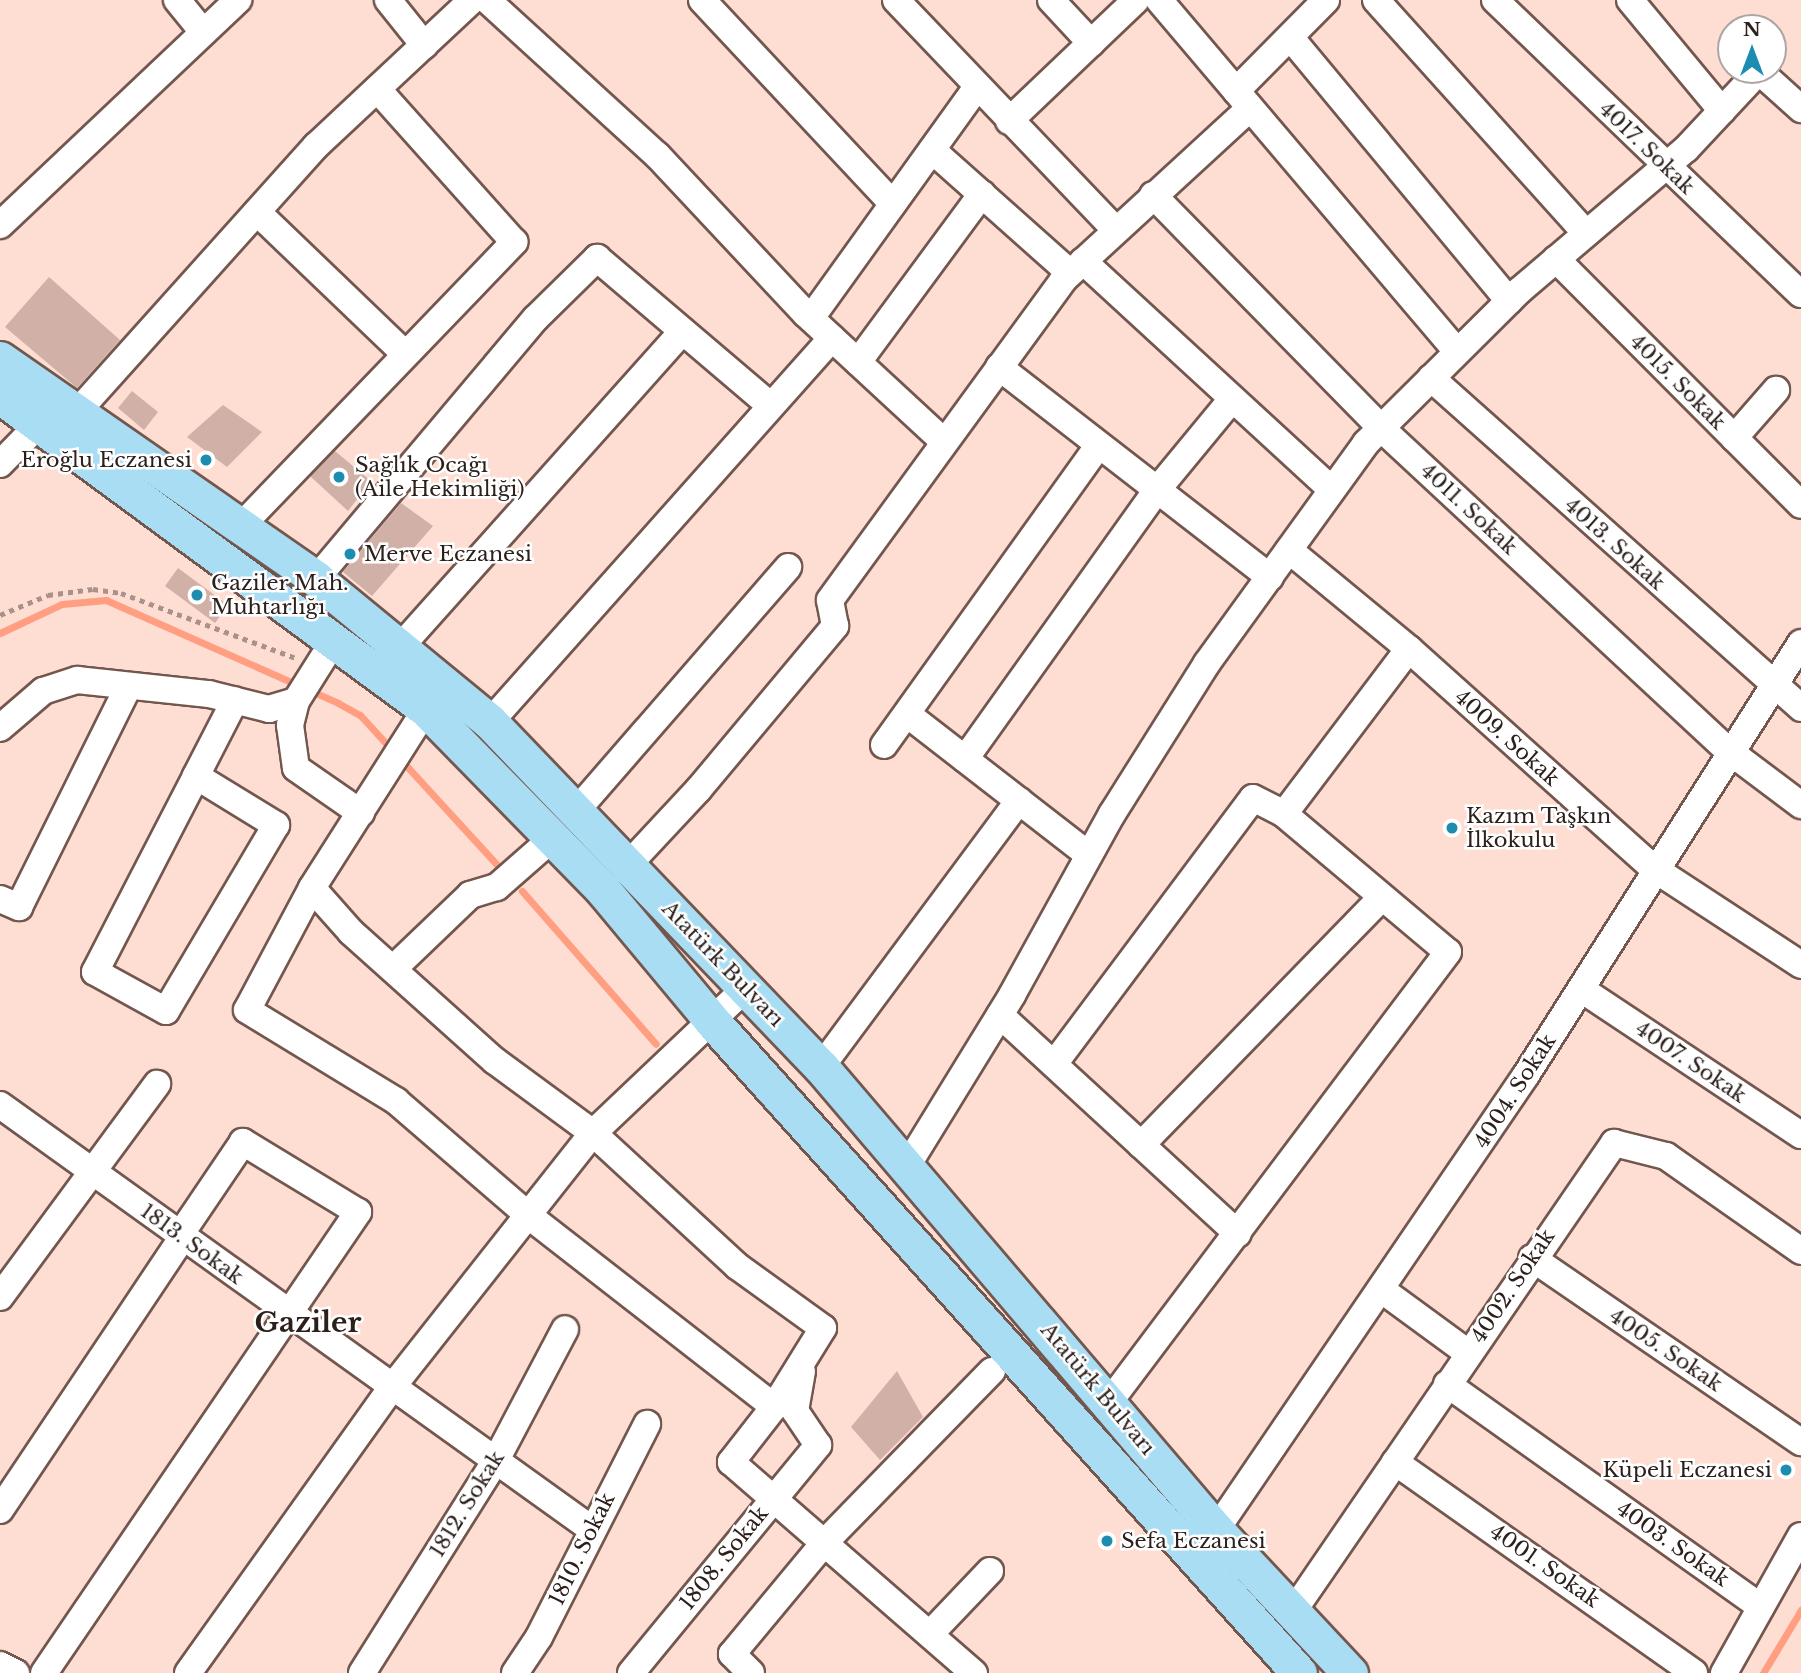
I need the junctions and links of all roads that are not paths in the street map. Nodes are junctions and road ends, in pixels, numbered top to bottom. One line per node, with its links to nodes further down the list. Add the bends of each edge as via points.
1 (177, 0): 15 (street)
2 (238, 0): 15 (street)
3 (388, 0): 18 (street)
4 (472, 0): 18 (street)
5 (488, 0): 40 (street, via 657,155)
6 (702, 0): 31 (street)
7 (896, 0): 21 (street)
8 (1051, 0): 17 (street)
9 (1136, 0): 17 (street)
10 (1159, 0): 23 (street)
11 (1326, 0): 16 (street)
12 (1376, 0): 35 (street)
13 (1496, 0): 28 (street, 4017. Sokak)
14 (1630, 0): 25 (street)
15 (203, 32): 33 (street)
16 (1290, 37): 23 (street); 39 (street)
17 (1091, 43): 26 (street)
18 (424, 45): 22 (street)
19 (1747, 84): 25 (street)
20 (1773, 84): 24 (street)
21 (978, 87): 26 (street); 27 (street)
22 (377, 89): 32 (street); 44 (street, via 514,242)
23 (1243, 99): 30 (street); 43 (street)
24 (1801, 109)
25 (1722, 111): 28 (street)
26 (1009, 121): 34 (street)
27 (932, 150): 29 (street); 31 (street)
28 (1665, 166): 35 (street); 38 (street, 4017. Sokak)
29 (982, 194): 37 (street); 46 (street)
30 (1153, 195): 34 (street); 55 (street, 4011. Sokak)
31 (893, 204): 40 (street)
32 (257, 212): 44 (street); 53 (street)
33 (0, 225)
34 (1115, 229): 37 (street)
35 (1587, 233): 36 (street)
36 (1556, 259): 39 (street); 56 (street, 4015. Sokak)
37 (1077, 267): 47 (street); 51 (street)
38 (1801, 294)
39 (1509, 300): 43 (street)
40 (811, 318): 42 (street)
41 (683, 331): 52 (street); 67 (street, via 597,258 536,318); 69 (street)
42 (832, 338): 46 (street); 52 (street)
43 (1457, 352): 48 (street)
44 (405, 354): 63 (street)
45 (0, 359): 53 (main road, Atatürk Bulvarı)
46 (858, 362): 57 (street)
47 (999, 367): 57 (street); 58 (street)
48 (1431, 378): 55 (street); 72 (street, 4013. Sokak)
49 (1776, 390): 56 (street)
50 (0, 396): 54 (main road, Atatürk Bulvarı)
51 (1233, 398): 60 (street); 61 (street)
52 (771, 406): 78 (street)
53 (79, 410): 54 (street); 63 (main road, Atatürk Bulvarı)
54 (38, 425): 59 (street); 71 (main road, Atatürk Bulvarı)
55 (1381, 428): 61 (street); 81 (street, 4011. Sokak)
56 (1734, 438): 62 (street, 4015. Sokak)
57 (944, 442): 91 (street, via 830,600 835,626 698,790)
58 (1099, 444): 60 (street); 77 (street)
59 (0, 464)
60 (1157, 490): 66 (street); 82 (street)
61 (1332, 490): 64 (street)
62 (1801, 505)
63 (242, 525): 67 (main road, Atatürk Bulvarı)
64 (1289, 550): 66 (street); 70 (street, 4009. Sokak)
65 (788, 567): 86 (street)
66 (1270, 577): 90 (street, via 1207,663)
67 (316, 579): 69 (main road, Atatürk Bulvarı)
68 (1801, 643): 72 (street, 4004. Sokak)
69 (402, 645): 78 (main road, Atatürk Bulvarı)
70 (1409, 649): 88 (street); 92 (street, 4009. Sokak)
71 (311, 676): 74 (street, via 269,709); 76 (main road, Atatürk Bulvarı); 87 (street, via 290,725 296,768)
72 (1773, 686): 75 (street, 4013. Sokak); 81 (street, 4004. Sokak)
73 (127, 689): 74 (street); 79 (street, via 77,680 43,691); 95 (street, via 19,907)
74 (234, 700): 83 (street)
75 (1801, 708)
76 (426, 709): 87 (street); 89 (main road, Atatürk Bulvarı)
77 (907, 714): 80 (street); 82 (street)
78 (490, 722): 86 (main road, Atatürk Bulvarı)
79 (0, 728)
80 (884, 745)
81 (1729, 751): 85 (street, 4011. Sokak); 92 (street, 4004. Sokak)
82 (965, 759): 84 (street)
83 (195, 776): 83 (street, via 95,972 166,1011 276,825)
84 (1019, 800): 90 (street); 103 (street)
85 (1801, 806)
86 (577, 810): 91 (main road, Atatürk Bulvarı)
87 (361, 813): 93 (street)
88 (1284, 814): 94 (street); 102 (street, via 1253,798)
89 (554, 836): 97 (street, via 497,887 470,895); 101 (main road, Atatürk Bulvarı)
90 (1089, 855): 100 (street)
91 (628, 865): 98 (main road, Atatürk Bulvarı)
92 (1653, 868): 96 (street, 4009. Sokak); 99 (street, 4004. Sokak)
93 (312, 888): 97 (street, via 351,932); 111 (street, via 247,1010 396,1101)
94 (1380, 899): 108 (street); 112 (street, via 1448,953)
95 (0, 900)
96 (1801, 965)
97 (395, 967): 106 (street, via 495,1061)
98 (746, 988): 101 (street); 103 (main road, Atatürk Bulvarı)
99 (1581, 989): 107 (street, 4007. Sokak); 117 (street, 4004. Sokak)
100 (1000, 1014): 102 (street); 109 (street)
101 (712, 1021): 106 (street); 151 (main road, Atatürk Bulvarı)
102 (1054, 1063): 108 (street)
103 (821, 1066): 109 (main road, Atatürk Bulvarı)
104 (157, 1084): 110 (street)
105 (2, 1109): 110 (street, 1813. Sokak)
106 (593, 1133): 111 (street); 122 (street, via 737,1265 823,1328)
107 (1801, 1135)
108 (1142, 1145): 112 (street)
109 (907, 1166): 126 (main road, Atatürk Bulvarı)
110 (92, 1171): 113 (street, 1813. Sokak); 116 (street)
111 (529, 1216): 125 (street); 127 (street)
112 (1238, 1234): 126 (street)
113 (181, 1236): 119 (street, 1813. Sokak); 119 (street, via 243,1142 358,1212); 133 (street)
114 (1801, 1251): 115 (street, 4002. Sokak, via 1666,1156 1614,1143)
115 (1532, 1258): 121 (street, 4002. Sokak); 129 (street, 4005. Sokak)
116 (8, 1270): 118 (street)
117 (1382, 1290): 121 (street); 135 (street, 4004. Sokak)
118 (0, 1297)
119 (288, 1314): 125 (street, 1813. Sokak); 144 (street)
120 (565, 1329): 130 (street, 1812. Sokak)
121 (1468, 1353): 124 (street, 4002. Sokak)
122 (804, 1359): 127 (street); 132 (street, 1808. Sokak, via 795,1411 818,1445)
123 (992, 1371): 137 (street)
124 (1447, 1384): 131 (street, 4002. Sokak); 139 (street, 4003. Sokak)
125 (393, 1386): 130 (street, 1813. Sokak); 145 (street)
126 (1110, 1401): 135 (main road, Atatürk Bulvarı)
127 (774, 1407): 132 (street, via 731,1462)
128 (647, 1424): 134 (street, 1810. Sokak)
129 (1801, 1442)
130 (495, 1462): 134 (street, 1813. Sokak); 146 (street, 1812. Sokak)
131 (1395, 1462): 140 (street, 4002. Sokak); 153 (street, 4001. Sokak)
132 (773, 1497): 137 (street); 148 (street, 1808. Sokak)
133 (0, 1510)
134 (590, 1528): 147 (street, 1810. Sokak, via 539,1637)
135 (1216, 1530): 140 (main road, Atatürk Bulvarı)
136 (1801, 1536): 139 (street)
137 (825, 1542): 141 (street); 149 (street, via 732,1654)
138 (990, 1572): 141 (street)
139 (1761, 1607): 154 (street)
140 (1292, 1613): 152 (main road, Atatürk Bulvarı)
141 (930, 1634): 150 (street)
142 (0, 1665): 143 (street)
143 (16, 1673)
144 (44, 1673)
145 (188, 1673)
146 (362, 1673)
147 (514, 1673)
148 (631, 1673)
149 (751, 1673)
150 (974, 1673)
151 (1299, 1673)
152 (1350, 1673)
153 (1694, 1673)
154 (1724, 1673)

